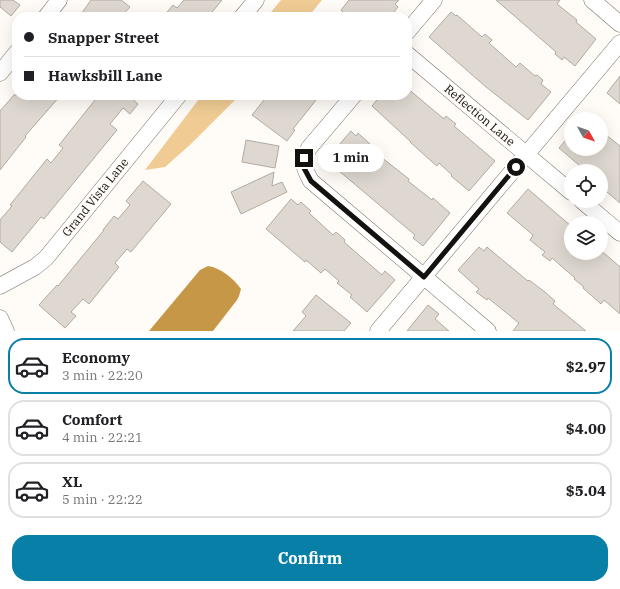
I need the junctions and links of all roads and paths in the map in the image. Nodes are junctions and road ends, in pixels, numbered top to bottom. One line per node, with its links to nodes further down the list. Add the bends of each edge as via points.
1 (59, 0): 5 (street)
2 (256, 0): 6 (street)
3 (434, 0): 8 (street)
4 (592, 0): 7 (street)
5 (50, 12)
6 (246, 12)
7 (620, 24)
8 (412, 26)
9 (620, 43): 15 (street)
10 (12, 58): 12 (street)
11 (412, 58): 15 (street, Reflection Lane)
12 (0, 73)
13 (175, 100): 20 (street, Grand Vista Lane, via 46,258)
14 (350, 100): 19 (street, via 309,148 304,158 304,168 311,181)
15 (527, 154): 16 (street, Reflection Lane); 19 (street)
16 (564, 186)
17 (590, 208): 18 (street)
18 (620, 233)
19 (424, 277): 23 (street); 24 (street)
20 (0, 286)
21 (0, 318): 22 (street)
22 (6, 331)
23 (378, 331)
24 (488, 331)

